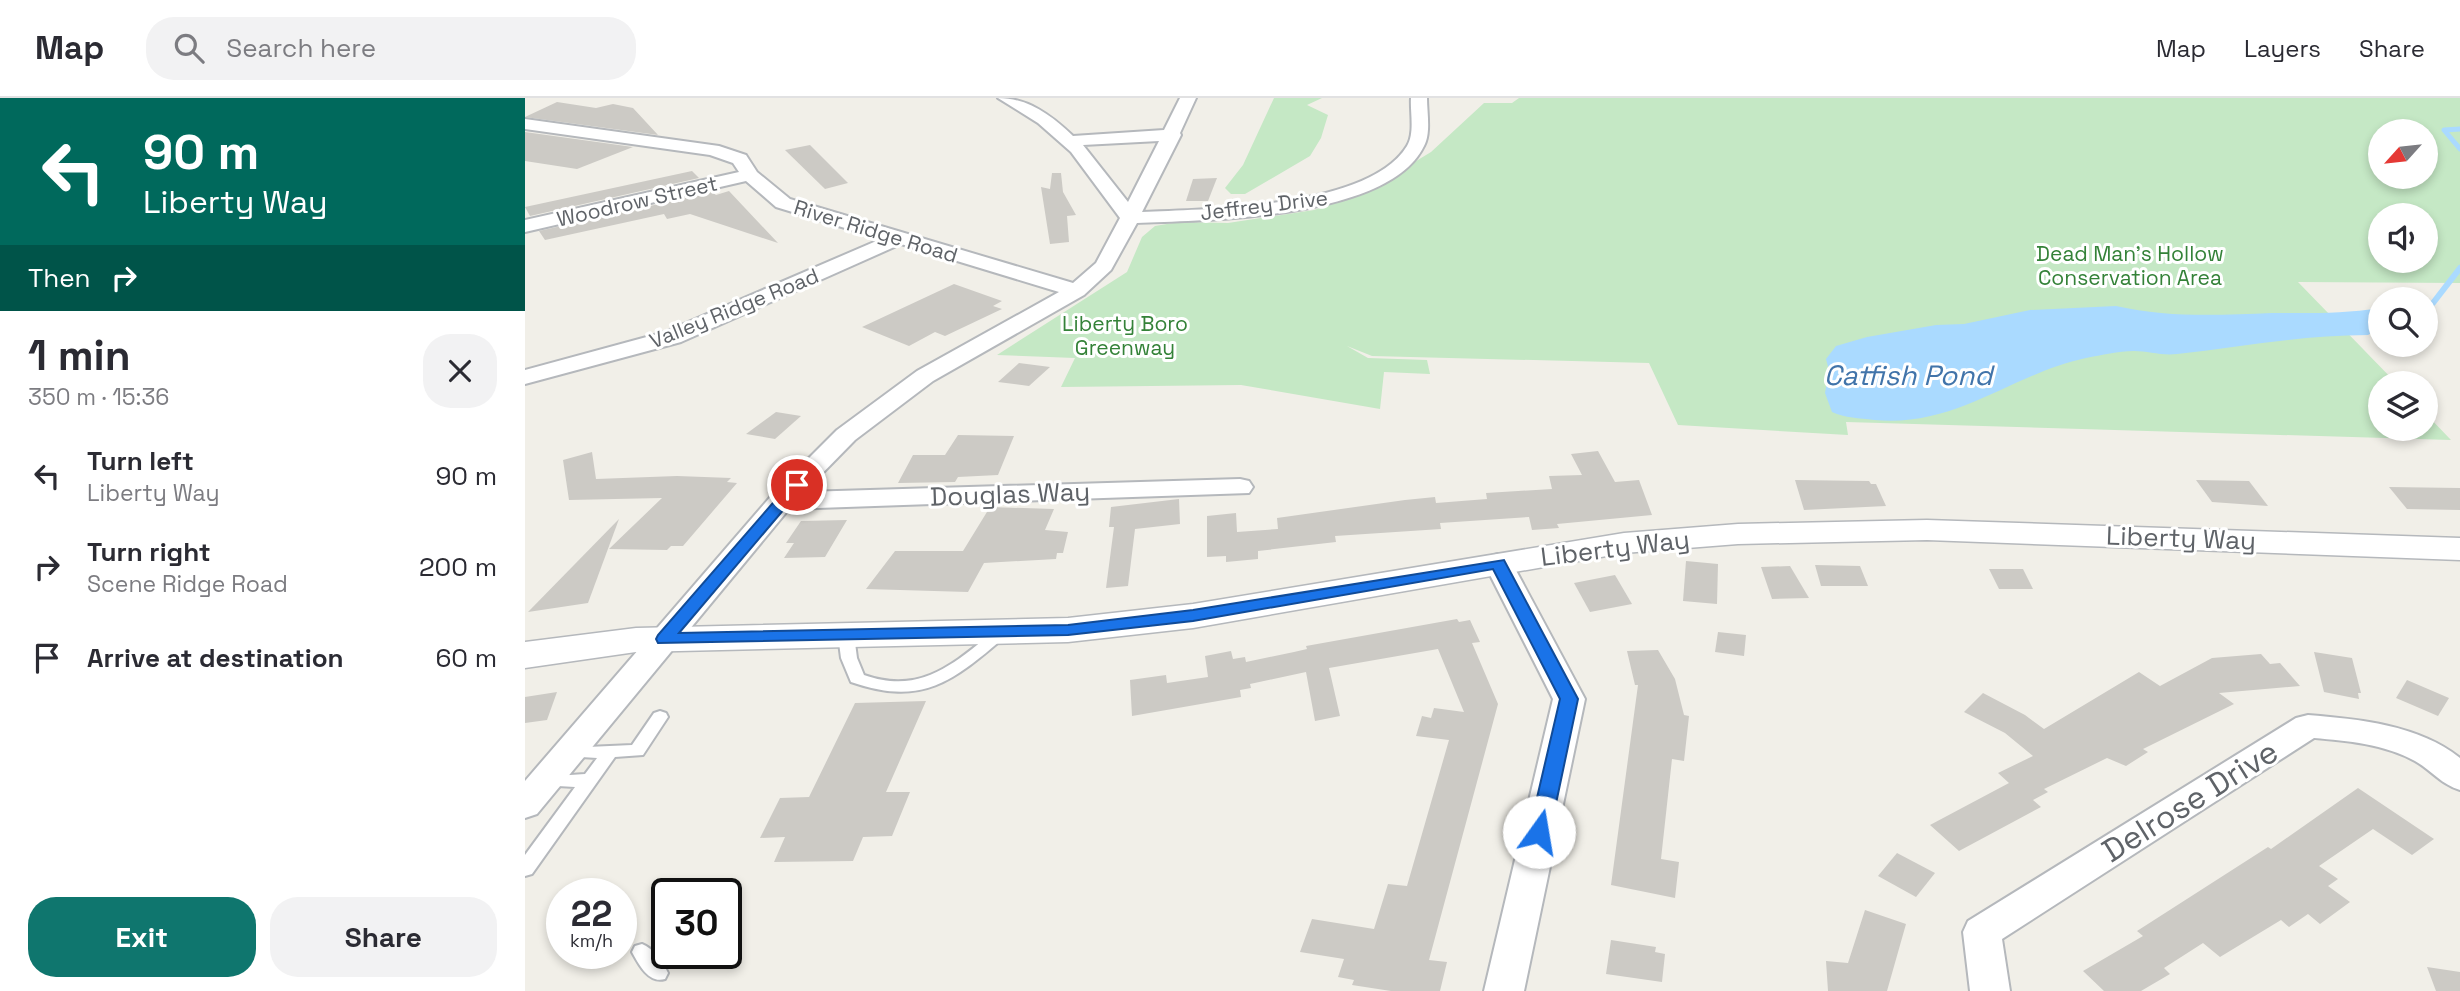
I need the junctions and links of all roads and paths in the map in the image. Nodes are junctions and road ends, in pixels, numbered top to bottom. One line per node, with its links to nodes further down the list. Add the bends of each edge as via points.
1 (1006, 98): 6 (street)
2 (1188, 98): 5 (street)
3 (1419, 98): 8 (street, Jeffrey Drive, via 1417,144 1402,167 1364,187 1307,203)
4 (525, 124): 7 (street, River Ridge Road, via 713,150 740,159)
5 (1173, 135): 6 (street); 8 (street)
6 (1071, 141): 8 (street, via 1103,177)
7 (750, 175): 9 (street, Woodrow Street); 10 (street, River Ridge Road, via 783,203)
8 (1130, 218): 11 (street, via 1104,266)
9 (525, 226)
10 (899, 238): 11 (street, River Ridge Road); 12 (street, Valley Ridge Road, via 673,337)
11 (1077, 291): 14 (street, via 925,376 846,435)
12 (525, 377)
13 (1240, 487): 14 (street, Douglas Way)
14 (781, 501): 19 (street)
15 (2460, 549): 16 (street, Liberty Way, via 2030,533 1816,531 1624,543)
16 (1498, 564): 17 (street, Liberty Way, via 1193,616); 29 (street, via 1569,699)
17 (1001, 633): 18 (street, Liberty Way); 18 (lane, via 944,678 911,688 879,688 857,678)
18 (846, 635): 19 (street, Liberty Way)
19 (665, 639): 20 (street, Liberty Way); 23 (street)
20 (525, 655)
21 (660, 717): 22 (lane, via 637,751)
22 (610, 752): 23 (lane); 25 (lane)
23 (543, 778): 25 (lane)
24 (2460, 778): 30 (street, Delrose Drive, via 2402,742 2356,729 2308,726 1982,932)
25 (589, 780): 26 (lane)
26 (528, 861)
27 (642, 952): 28 (lane)
28 (658, 974)
29 (1504, 991)
30 (1990, 991)

